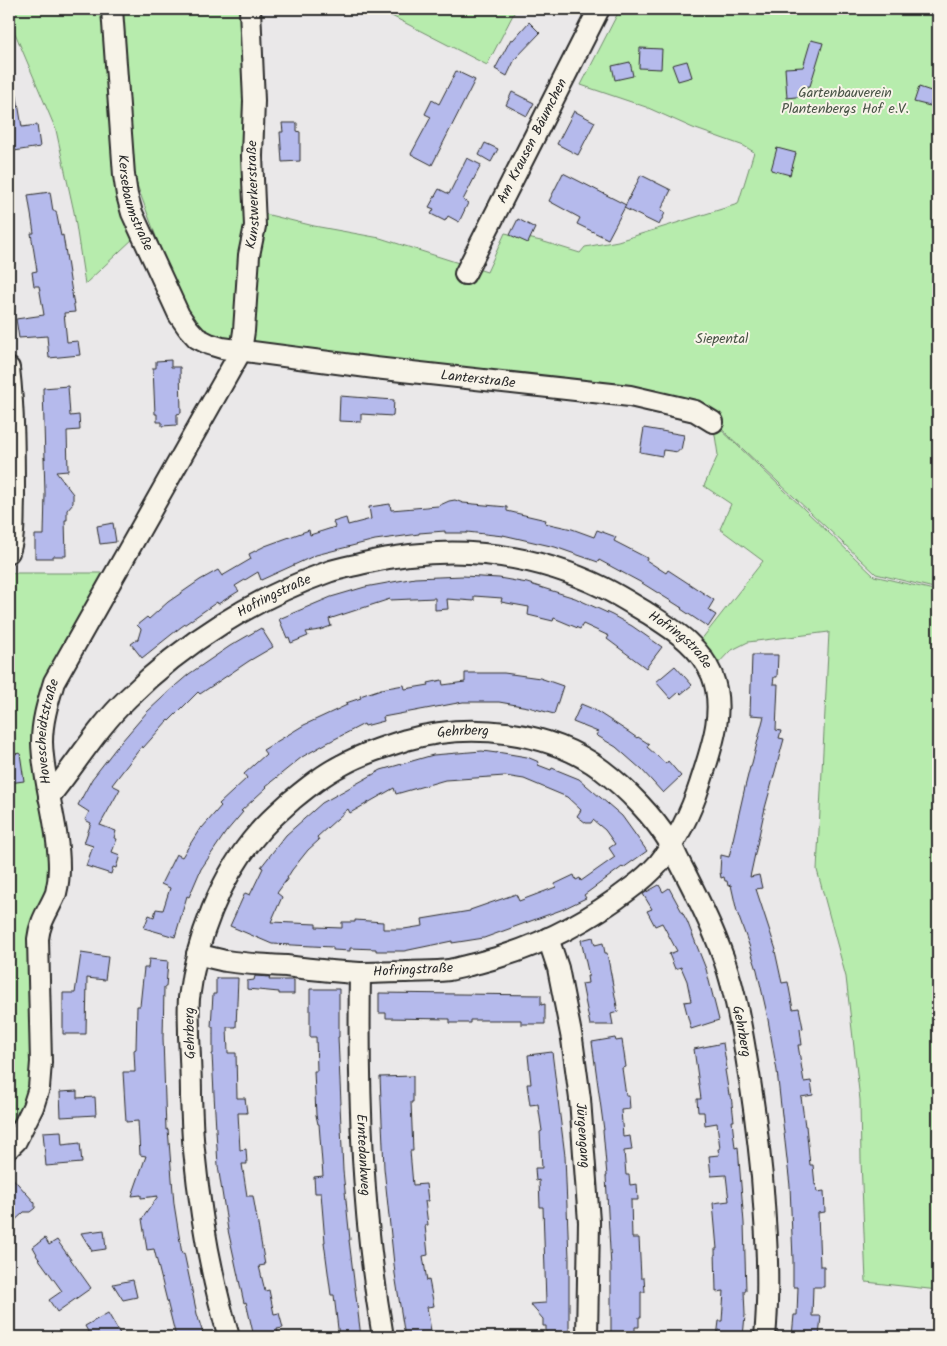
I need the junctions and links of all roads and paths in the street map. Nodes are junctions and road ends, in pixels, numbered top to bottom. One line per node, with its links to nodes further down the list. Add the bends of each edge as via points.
1 (112, 9): 5 (street, Kersebaumstraße, via 124,176 132,213 188,328 209,344)
2 (250, 9): 5 (street, Kunstwerkerstraße, via 255,226 249,255)
3 (599, 9): 4 (street, Am Krausen Bäumchen)
4 (465, 274)
5 (241, 351): 7 (street, Lanterstraße, via 630,396 696,411); 9 (street, Hovescheidtstraße, via 54,682 45,710 42,741)
6 (9, 368): 8 (street, via 14,460 13,525)
7 (713, 422)
8 (9, 552)
9 (49, 797): 10 (street, Hofringstraße, via 95,734 125,700 186,647 228,620 330,571 388,558 440,552 487,554 532,561 583,578 624,598 678,632 704,659 717,692 715,732 692,807); 14 (street, Hovescheidtstraße, via 59,869 56,891 38,939 39,1088 33,1107 16,1141)
10 (671, 845): 11 (street, Hofringstraße, via 657,865 614,902); 12 (street, Gehrberg, via 626,791 600,768 570,751 532,737 500,732 461,731 423,735 379,748 339,766 308,787 259,832 220,892); 18 (street, Gehrberg, via 720,948 740,1020 754,1105 763,1198 767,1281)
11 (548, 938): 13 (street, Hofringstraße, via 509,954 448,970); 17 (street, Jürgengang, via 569,1021 580,1099 589,1222)
12 (197, 954): 13 (street, Hofringstraße, via 227,961); 15 (street, Gehrberg, via 188,1003 193,1148 205,1234)
13 (360, 973): 16 (street, Erntedankweg, via 364,1187)
14 (9, 1148)
15 (229, 1337)
16 (383, 1337)
17 (587, 1337)
18 (765, 1337)

